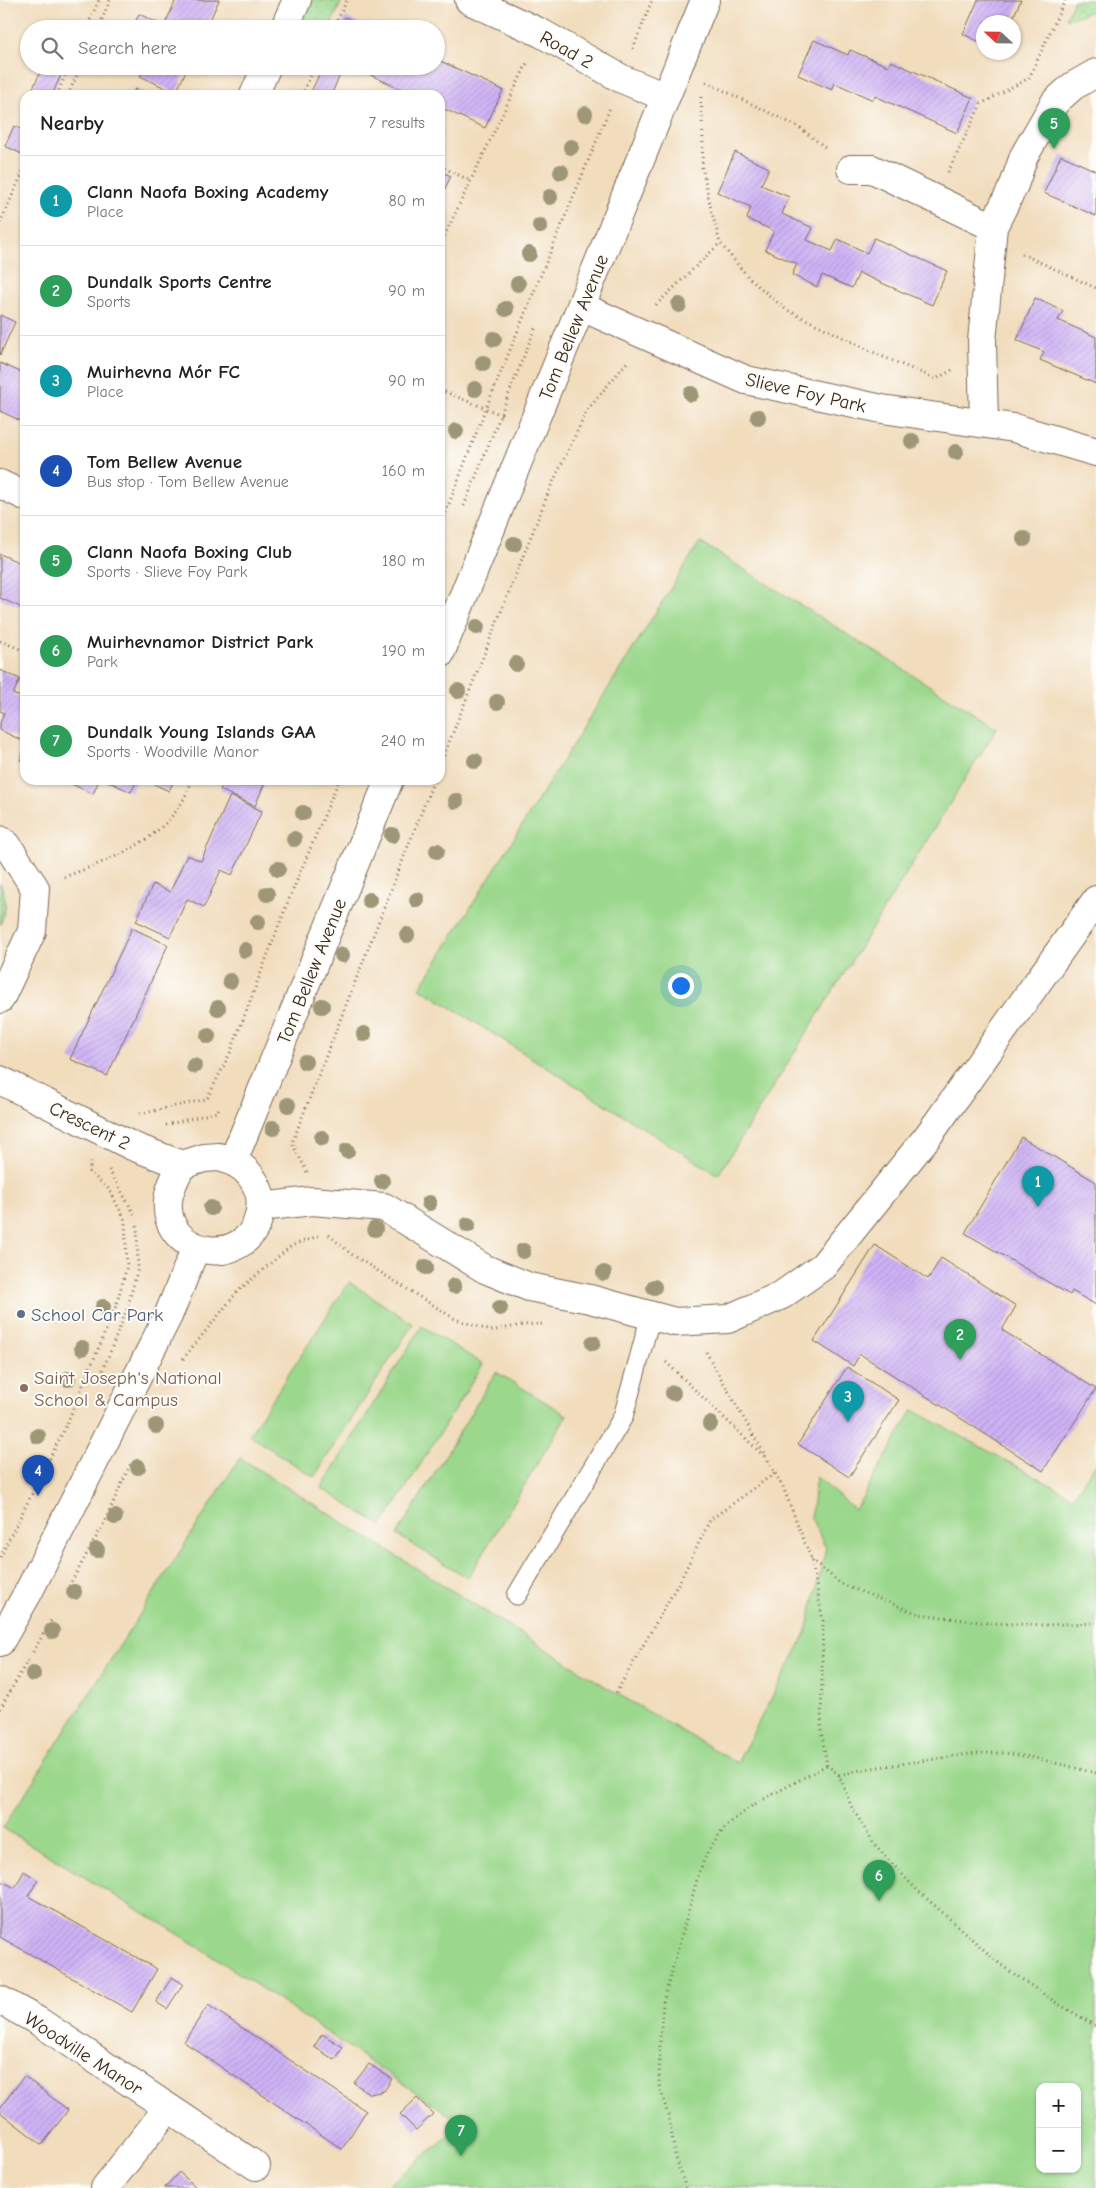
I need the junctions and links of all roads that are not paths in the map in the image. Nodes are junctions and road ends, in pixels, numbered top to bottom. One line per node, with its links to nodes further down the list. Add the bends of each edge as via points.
1 (297, 0): 4 (street)
2 (469, 0): 8 (street, Road 2, via 541,33 622,79)
3 (705, 0): 8 (street, Tom Bellew Avenue)
4 (288, 20)
5 (1096, 73): 10 (street, via 1073,86 1055,102 1024,156)
6 (263, 75): 7 (street)
7 (256, 90)
8 (665, 97): 11 (street, Tom Bellew Avenue)
9 (851, 169): 10 (street, via 872,169 935,199)
10 (992, 233): 12 (street, via 982,341)
11 (582, 307): 12 (street, Slieve Foy Park, via 746,380 882,409); 16 (street, Tom Bellew Avenue)
12 (984, 423): 13 (street, Slieve Foy Park, via 1014,428)
13 (1096, 452)
14 (0, 484): 15 (street)
15 (20, 494)
16 (445, 642)
17 (387, 785): 22 (street, Tom Bellew Avenue)
18 (0, 840): 20 (street, via 7,845 35,888 32,930)
19 (1096, 900): 26 (street, via 928,1136 823,1266 782,1295 728,1319)
20 (0, 999)
21 (0, 1080): 23 (street, Crescent 2, via 132,1146)
22 (233, 1161): 23 (street, via 219,1157 204,1158); 24 (street, via 246,1169 254,1180 260,1193)
23 (182, 1165): 25 (street, via 171,1187 169,1215 174,1229)
24 (261, 1208): 25 (street, via 258,1222 239,1244 225,1250); 26 (street, via 312,1200 384,1207 485,1269 528,1287 590,1299)
25 (196, 1248): 28 (street, via 168,1316)
26 (663, 1319): 27 (lane, via 643,1343 623,1417)
27 (518, 1595)
28 (0, 1642)
29 (0, 2000): 30 (street, Woodville Manor, via 38,2021)
30 (168, 2108): 31 (street, Woodville Manor); 32 (street)
31 (256, 2166)
32 (105, 2188)

